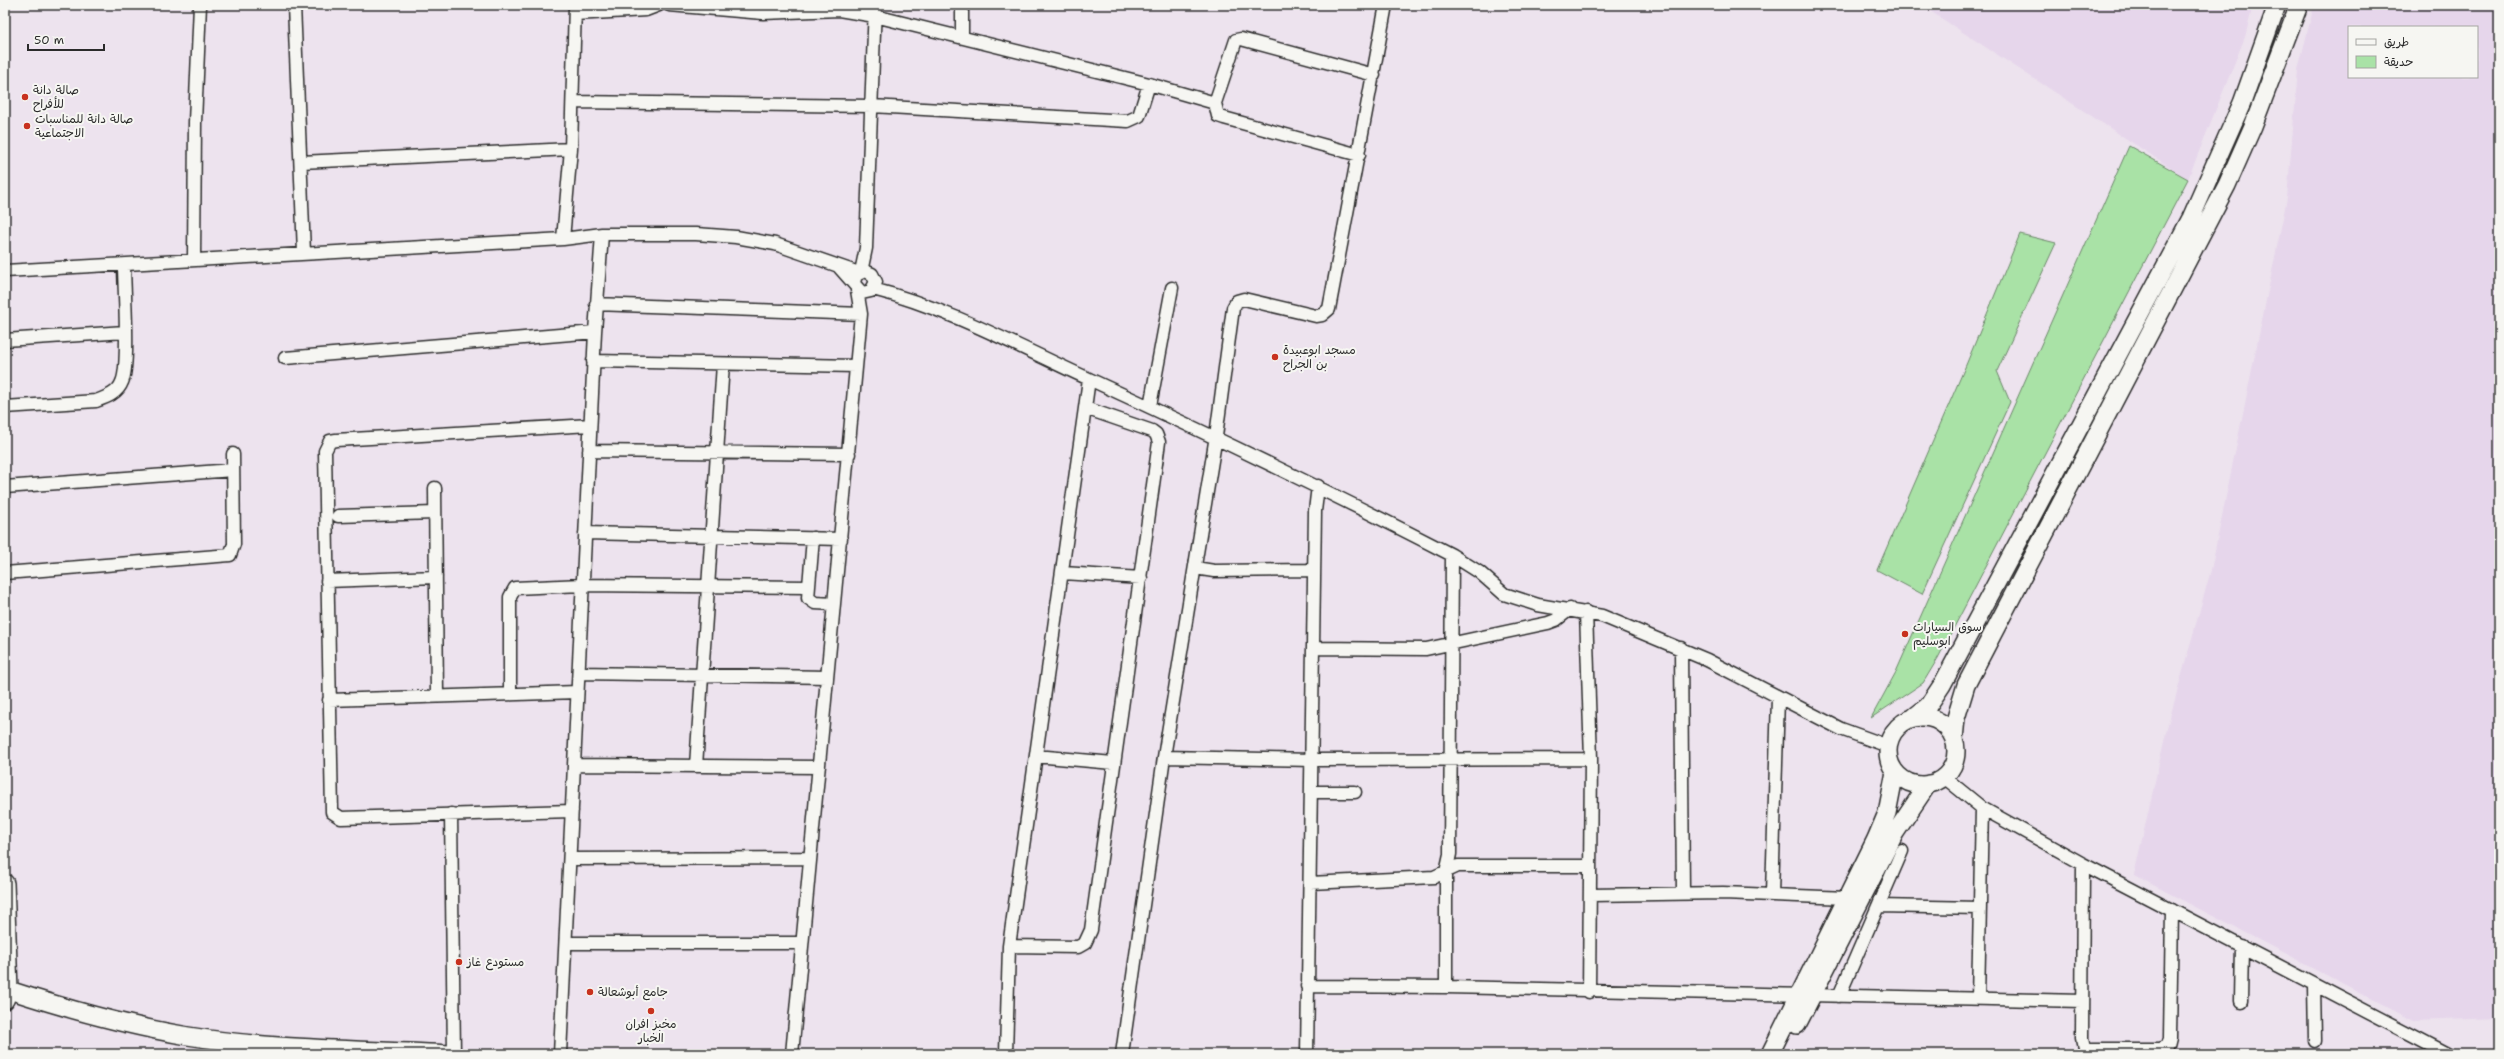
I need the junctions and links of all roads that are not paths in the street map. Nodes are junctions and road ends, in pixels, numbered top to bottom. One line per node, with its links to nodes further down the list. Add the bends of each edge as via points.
1 (200, 5): 23 (street, via 195,122)
2 (294, 5): 19 (street)
3 (659, 5): 9 (street, via 646,10)
4 (669, 5): 10 (street, via 763,13)
5 (962, 5): 11 (street)
6 (1386, 5): 12 (street)
7 (2277, 5): 82 (street, via 2242,103 2191,218 1942,685 1928,706)
8 (2299, 5): 83 (street, via 2253,126 2227,185 1966,685 1956,718)
9 (575, 9): 14 (street)
10 (875, 10): 11 (street); 16 (street)
11 (962, 36): 13 (street)
12 (1374, 75): 15 (street, via 1240,39 1236,40); 18 (street)
13 (1149, 84): 15 (street); 16 (street, via 1139,116 1128,121)
14 (573, 102): 16 (street); 17 (street)
15 (1215, 102): 18 (street, via 1218,116)
16 (872, 106): 26 (street)
17 (572, 149): 19 (street); 21 (street)
18 (1359, 155): 42 (street, via 1329,309 1316,316 1247,300 1236,303 1233,308)
19 (301, 162): 22 (street)
20 (602, 234): 21 (street); 26 (street, via 696,234 736,237 775,244 838,266); 28 (street)
21 (563, 239): 22 (street)
22 (304, 252): 23 (street)
23 (194, 260): 24 (street)
24 (124, 265): 25 (street); 30 (street)
25 (5, 270)
26 (865, 281): 29 (street); 37 (street)
27 (1172, 288): 38 (street)
28 (596, 304): 29 (street); 31 (street)
29 (862, 314): 36 (street)
30 (124, 332): 32 (street); 39 (street, via 125,374 122,383 108,397 96,401)
31 (595, 332): 33 (street); 34 (street)
32 (5, 340)
33 (285, 358)
34 (593, 361): 35 (street); 41 (street)
35 (724, 364): 36 (street); 44 (street)
36 (856, 366): 46 (street)
37 (1089, 379): 38 (street); 40 (street)
38 (1150, 406): 42 (street)
39 (5, 407)
40 (1085, 408): 60 (street); 63 (street, via 1152,431 1158,438)
41 (590, 425): 43 (street); 64 (street, via 330,442 325,451)
42 (1216, 436): 48 (street); 58 (street)
43 (589, 451): 44 (street); 53 (street)
44 (717, 452): 46 (street); 54 (street)
45 (233, 454): 47 (street)
46 (849, 454): 56 (street)
47 (233, 470): 49 (street); 61 (street, via 234,544 230,555)
48 (1318, 486): 57 (street); 59 (street, via 1315,504)
49 (5, 487)
50 (435, 488): 51 (street)
51 (435, 513): 52 (street); 62 (street)
52 (338, 516)
53 (585, 533): 54 (street); 65 (street)
54 (712, 536): 55 (street); 66 (street)
55 (813, 538): 56 (street); 67 (street)
56 (841, 539): 68 (street)
57 (1452, 555): 69 (street, via 1479,572 1504,594 1531,604); 71 (street)
58 (1195, 568): 59 (street, via 1214,571); 86 (street)
59 (1314, 570): 72 (street)
60 (1063, 573): 63 (street); 85 (street)
61 (5, 574)
62 (436, 577): 64 (street); 79 (street)
63 (1141, 578): 90 (street)
64 (327, 581): 81 (street)
65 (582, 586): 66 (street); 74 (street); 78 (street, via 521,586 511,592)
66 (708, 586): 67 (street); 75 (street)
67 (808, 587): 68 (street, via 808,598 812,602)
68 (834, 604): 76 (street)
69 (1570, 609): 70 (street); 71 (street, via 1556,620)
70 (1586, 612): 73 (street); 87 (street)
71 (1451, 645): 72 (street, via 1413,650); 89 (street)
72 (1313, 648): 88 (street)
73 (1681, 648): 80 (street); 110 (street)
74 (579, 673): 75 (street); 77 (street)
75 (702, 675): 76 (street); 92 (street)
76 (827, 677): 93 (street)
77 (577, 692): 78 (street); 91 (street)
78 (510, 694): 79 (street)
79 (436, 696): 81 (street)
80 (1778, 698): 84 (street, via 1842,729); 111 (street)
81 (329, 700): 101 (street, via 331,807 336,816 341,818)
82 (1914, 717): 83 (street, via 1934,718 1942,723); 84 (street, via 1896,728)
83 (1954, 739): 95 (street, via 1955,760)
84 (1888, 746): 94 (street, via 1889,760)
85 (1036, 756): 90 (street); 119 (street)
86 (1164, 757): 88 (street); 136 (street)
87 (1591, 759): 89 (street); 106 (street)
88 (1313, 760): 89 (street); 97 (street)
89 (1452, 760): 107 (street, via 1450,854)
90 (1113, 763): 119 (street, via 1089,937 1085,943 1071,948)
91 (574, 765): 92 (street); 100 (street)
92 (696, 766): 93 (street)
93 (819, 767): 103 (street)
94 (1895, 772): 96 (street, via 1914,784); 113 (street, via 1883,823)
95 (1944, 777): 96 (street); 99 (street)
96 (1928, 784): 126 (street, via 1895,833)
97 (1312, 792): 98 (street); 109 (street)
98 (1355, 792)
99 (1982, 808): 105 (street); 115 (street)
100 (572, 811): 101 (street); 104 (street)
101 (451, 814): 132 (street)
102 (1902, 851): 114 (street)
103 (810, 858): 104 (street); 118 (street)
104 (570, 859): 117 (street)
105 (2083, 864): 116 (street); 130 (street)
106 (1590, 866): 107 (street, via 1458,866); 112 (street)
107 (1446, 872): 109 (street, via 1434,877); 123 (street)
108 (5, 883): 125 (street)
109 (1310, 883): 122 (street)
110 (1683, 893): 111 (street); 112 (street)
111 (1772, 894): 113 (street)
112 (1590, 895): 124 (street)
113 (1847, 898): 126 (street)
114 (1878, 906): 115 (street); 127 (street)
115 (1980, 908): 128 (street)
116 (2172, 910): 120 (street); 130 (street, via 2168,1046 2160,1049 2088,1049 2082,1043)
117 (566, 943): 118 (street); 133 (street)
118 (802, 944): 134 (street)
119 (1009, 946): 135 (street)
120 (2242, 946): 121 (street); 129 (street)
121 (2314, 985): 131 (street); 140 (street)
122 (1307, 986): 123 (street); 137 (street)
123 (1446, 987): 124 (street)
124 (1589, 992): 126 (street)
125 (6, 993): 132 (street, via 137,1026 189,1036 268,1044)
126 (1805, 995): 127 (street); 138 (street); 139 (street)
127 (1839, 996): 128 (street)
128 (1978, 999): 130 (street)
129 (2241, 1001)
130 (2082, 1002)
131 (2315, 1041)
132 (452, 1054)
133 (560, 1054)
134 (792, 1054)
135 (1006, 1054)
136 (1122, 1054)
137 (1306, 1054)
138 (1770, 1054)
139 (1783, 1054)
140 (2448, 1054)

